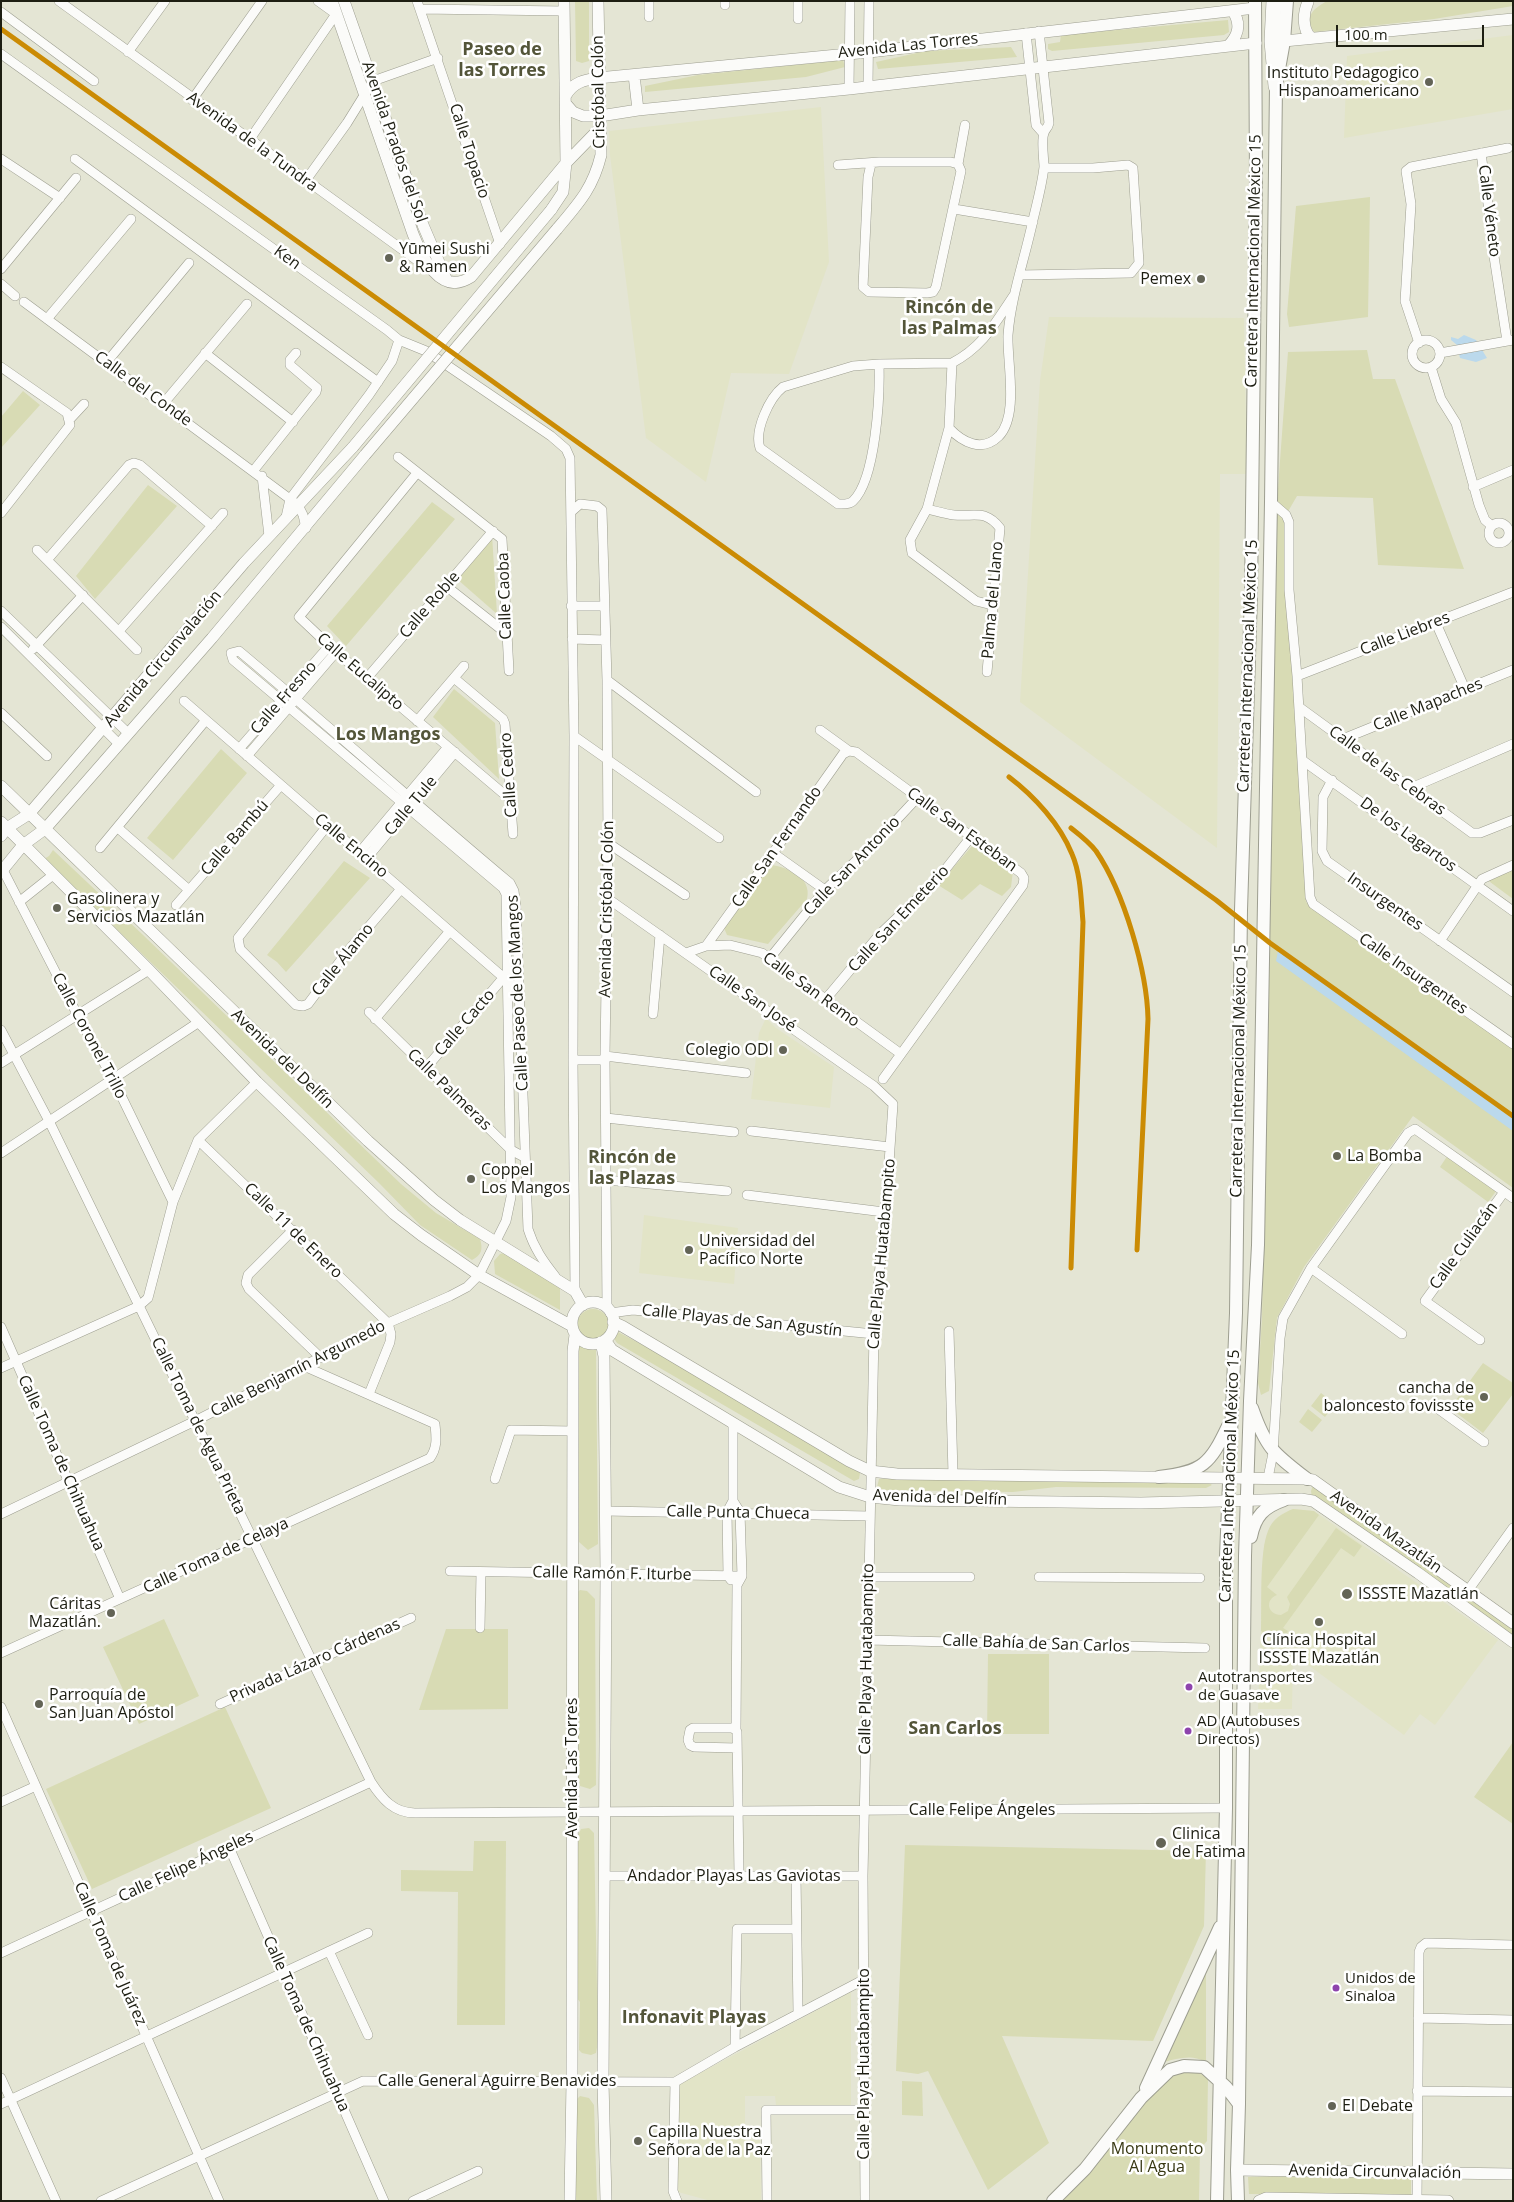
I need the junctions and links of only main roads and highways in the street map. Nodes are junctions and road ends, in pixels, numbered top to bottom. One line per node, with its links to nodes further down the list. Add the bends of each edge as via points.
1 (1274, 1): 4 (highway, via 1272,41)
2 (1255, 5): 6 (main road, Carretera Internacional México 15, via 1251,594 1240,950 1236,1313)
3 (1287, 6): 4 (main road, Carretera Internacional México 15)
4 (1276, 86): 5 (main road, Carretera Internacional México 15, via 1258,1245)
5 (1250, 1401): 8 (main road, via 1261,1434 1273,1453); 10 (main road, Carretera Internacional México 15)
6 (1230, 1421): 7 (main road, via 1215,1452 1205,1463 1192,1471); 11 (main road, Carretera Internacional México 15)
7 (1159, 1477)
8 (1306, 1478)
9 (1284, 1500): 10 (main road, via 1269,1505 1256,1518)
10 (1245, 1556): 14 (main road, Carretera Internacional México 15)
11 (1222, 1922): 12 (main road, Carretera Internacional México 15); 13 (main road)
12 (1219, 2081): 13 (main road, via 1204,2067 1184,2066 1170,2070); 14 (main road); 16 (main road, Carretera Internacional México 15)
13 (1142, 2098): 15 (main road, via 1085,2169)
14 (1239, 2104): 17 (main road, Carretera Internacional México 15)
15 (1053, 2201)
16 (1217, 2201)
17 (1238, 2201)

